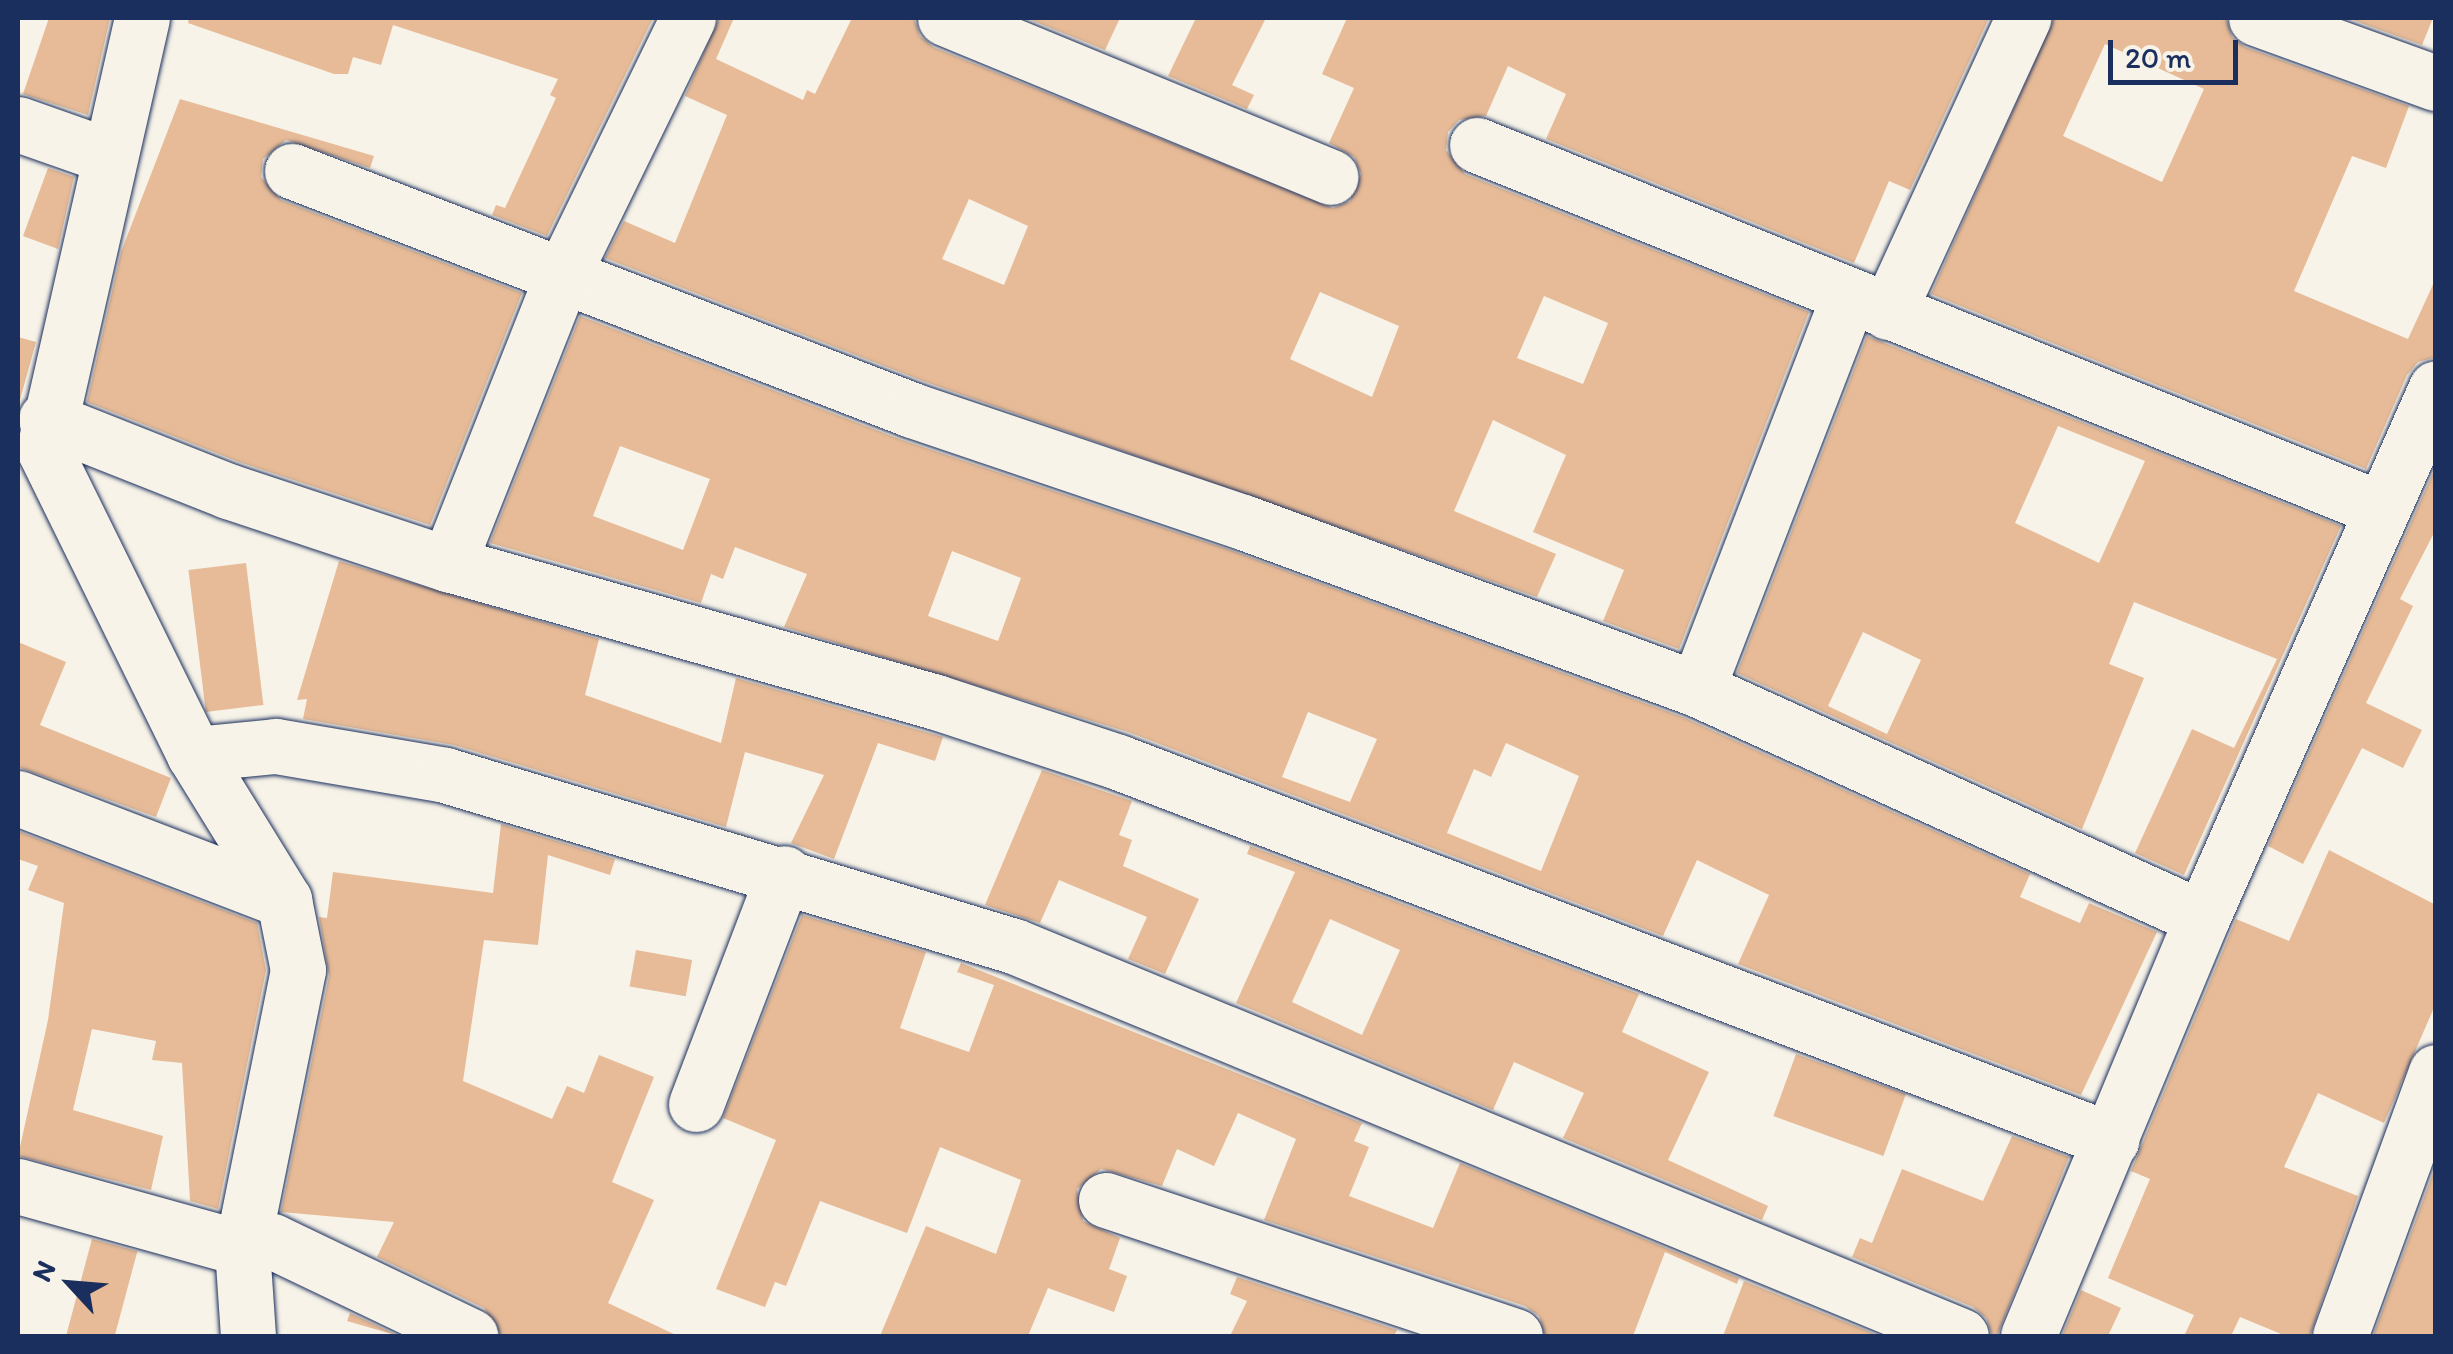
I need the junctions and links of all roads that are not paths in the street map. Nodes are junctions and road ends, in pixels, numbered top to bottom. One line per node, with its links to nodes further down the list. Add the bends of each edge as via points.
1 (142, 18): 9 (street)
2 (688, 18): 12 (street)
3 (945, 18): 11 (street)
4 (2023, 18): 13 (street)
5 (2256, 18): 6 (street)
6 (2436, 83)
7 (18, 124): 9 (street)
8 (1478, 145): 13 (street)
9 (106, 154): 15 (street)
10 (292, 171): 12 (street)
11 (1330, 178)
12 (564, 274): 17 (street); 18 (street, via 912,410 1243,522)
13 (1868, 304): 16 (street); 18 (street)
14 (2436, 388): 16 (street)
15 (36, 437): 17 (street); 19 (street)
16 (2381, 509): 23 (street)
17 (448, 564): 26 (street, via 936,702 1118,762)
18 (1698, 689): 23 (street)
19 (194, 754): 21 (street, via 276,746 445,774); 22 (street)
20 (18, 798): 22 (street)
21 (784, 873): 25 (street); 34 (street, via 1014,946)
22 (284, 900): 30 (street, via 298,970)
23 (2202, 918): 26 (street)
24 (2436, 1072): 27 (street)
25 (696, 1104)
26 (2111, 1140): 35 (street)
27 (2418, 1167): 36 (street)
28 (18, 1186): 30 (street)
29 (1106, 1200): 33 (street)
30 (242, 1248): 31 (street); 32 (street, via 272,1241)
31 (248, 1336)
32 (470, 1336)
33 (1515, 1336)
34 (1961, 1336)
35 (2028, 1336)
36 (2340, 1336)

